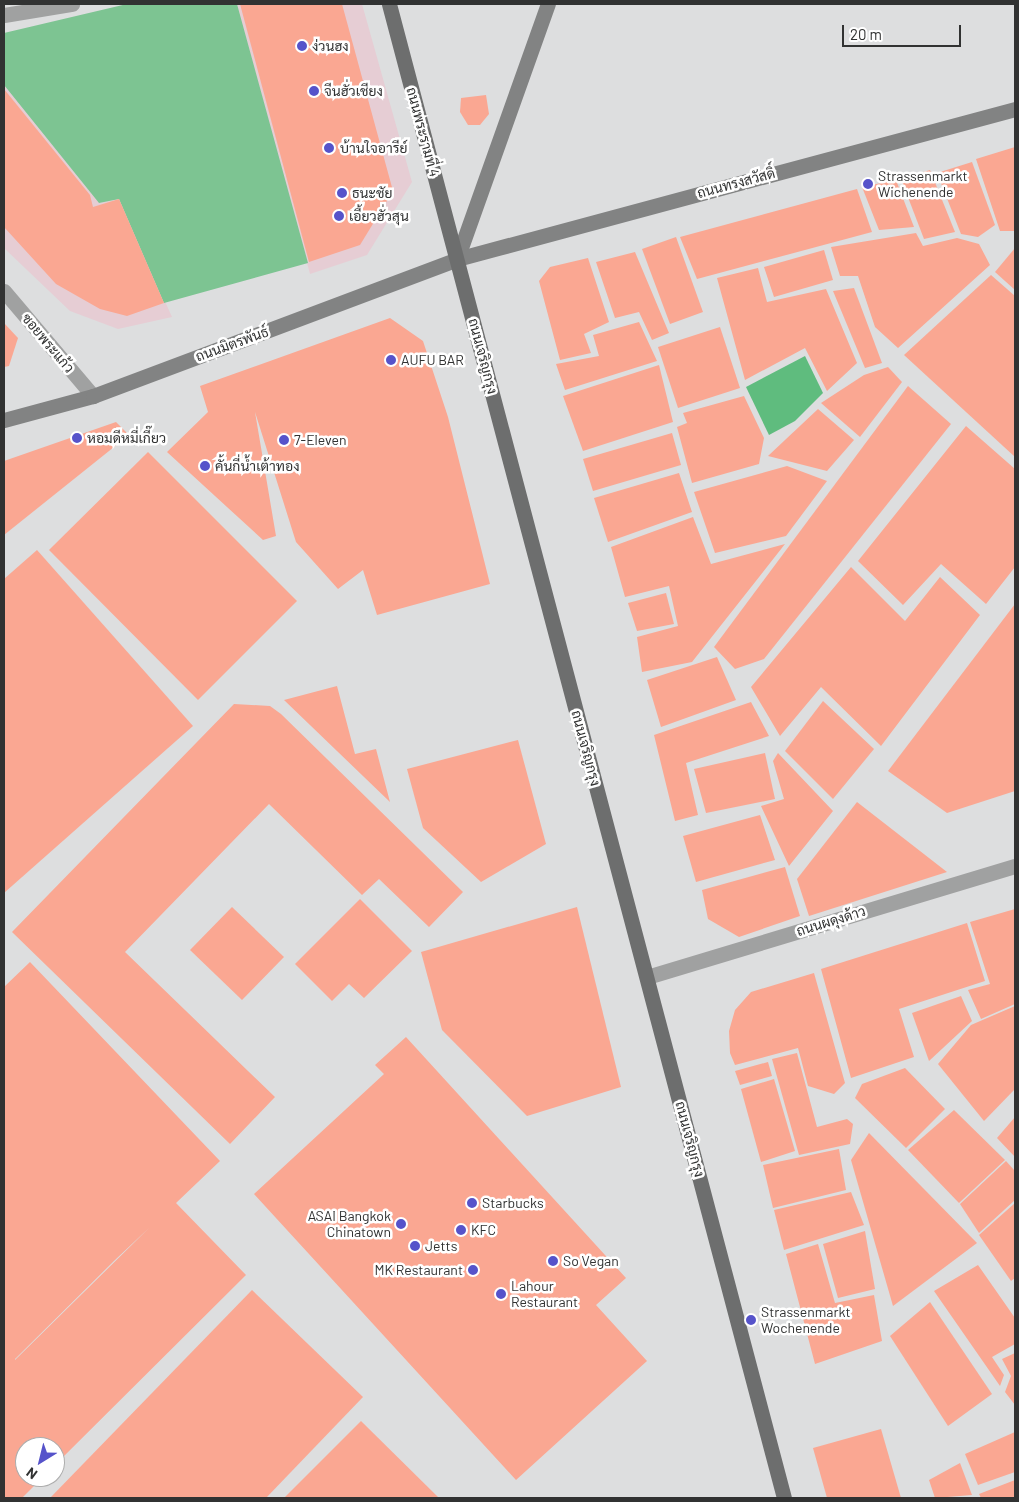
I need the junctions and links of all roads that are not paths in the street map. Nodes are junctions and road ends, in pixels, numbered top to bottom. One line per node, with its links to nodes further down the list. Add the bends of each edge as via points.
1 (72, 4): 4 (street)
2 (389, 4): 6 (main road, ถนนพระรามที่ 4)
3 (548, 4): 6 (street)
4 (4, 15)
5 (1015, 108): 6 (street, ถนนทรงสวัสดิ์)
6 (458, 260): 8 (street, ถนนมิตรพันธ์); 11 (main road, ถนนเจริญกรุง)
7 (4, 290): 8 (street, ซอยพระแก้ว)
8 (93, 396): 9 (street, ถนนมิตรพันธ์)
9 (4, 420)
10 (1015, 866): 11 (street, ถนนผดุงด้าว)
11 (647, 978): 12 (main road, ถนนเจริญกรุง)
12 (784, 1498)

